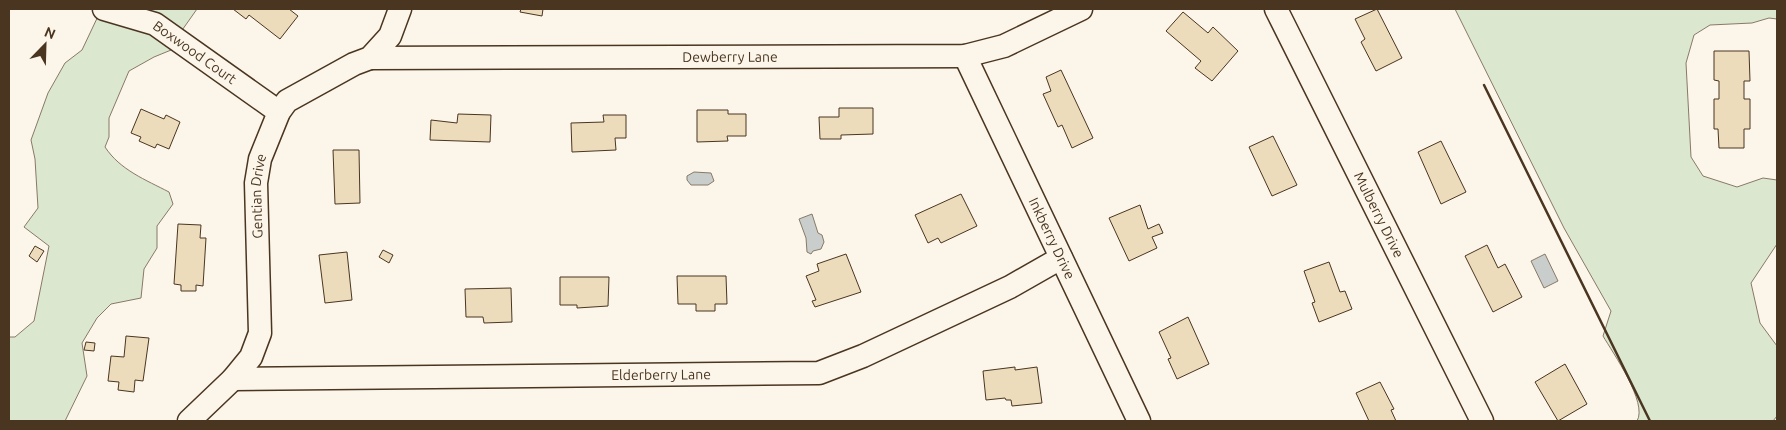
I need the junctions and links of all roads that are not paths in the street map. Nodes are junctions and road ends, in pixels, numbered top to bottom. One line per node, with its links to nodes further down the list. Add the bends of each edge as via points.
1 (104, 9): 7 (street, Boxwood Court, via 154,24)
2 (400, 9): 6 (street, Gentian Drive, via 390,36)
3 (1081, 9): 5 (street, Dewberry Lane, via 1004,46)
4 (1276, 9): 12 (street, Mulberry Drive)
5 (965, 56): 6 (street, Dewberry Lane); 8 (street, Inkberry Drive)
6 (370, 58): 7 (street, Gentian Drive, via 287,101)
7 (279, 112): 9 (street, Gentian Drive, via 260,159 256,183 260,333 251,357)
8 (1061, 258): 9 (street, Elderberry Lane, via 1010,287 819,373); 11 (street, Inkberry Drive)
9 (233, 379): 10 (street, Gentian Drive)
10 (189, 421)
11 (1139, 421)
12 (1482, 421)

